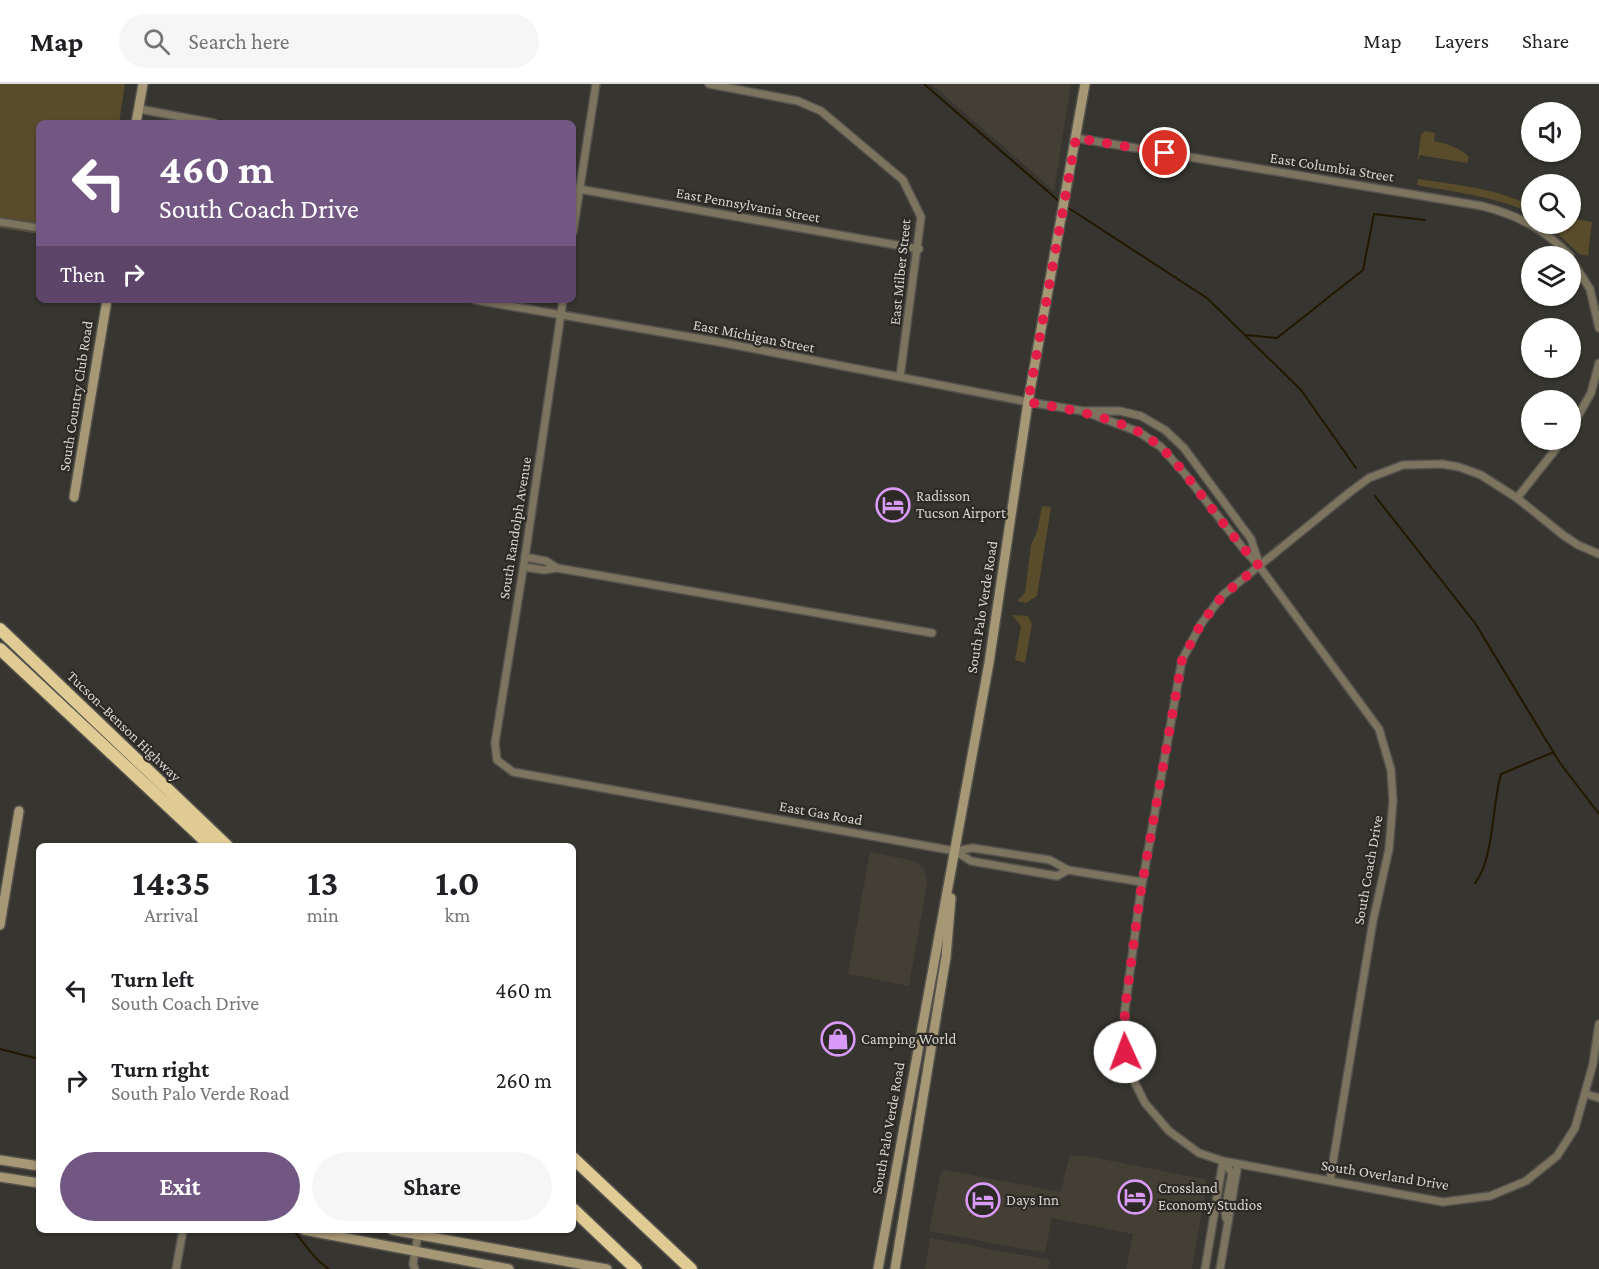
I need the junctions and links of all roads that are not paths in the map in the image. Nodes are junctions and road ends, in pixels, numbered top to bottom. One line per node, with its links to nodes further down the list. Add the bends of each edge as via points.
1 (143, 84): 5 (main road)
2 (596, 84): 9 (street)
3 (709, 84): 13 (street, East Milber Street, via 798,101 821,111 903,180 921,217)
4 (1085, 84): 8 (main road, South Palo Verde Road)
5 (139, 109): 6 (main road); 7 (street)
6 (137, 120)
7 (198, 120)
8 (1076, 138): 12 (street, East Columbia Street, via 1482,206 1525,220); 22 (main road, South Palo Verde Road)
9 (576, 189): 13 (street, East Pennsylvania Street)
10 (0, 222): 11 (street)
11 (36, 228)
12 (1560, 246)
13 (919, 249): 21 (street, East Milber Street)
14 (1581, 275): 19 (street, East Columbia Street, via 1590,289)
15 (106, 303): 28 (main road, South Country Club Road)
16 (492, 303): 18 (street, East Michigan Street)
17 (563, 303): 18 (street, South Randolph Avenue)
18 (561, 315): 21 (street, East Michigan Street); 31 (street, South Randolph Avenue)
19 (1599, 328)
20 (1599, 363): 24 (street)
21 (900, 377): 22 (street, East Michigan Street)
22 (1028, 402): 23 (street, South Coach Drive); 42 (main road, South Palo Verde Road, via 989,663)
23 (1083, 411): 25 (street, South Coach Drive, via 1120,411 1141,416); 26 (street, South Coach Drive, via 1139,432)
24 (1581, 414)
25 (1165, 430): 26 (street); 32 (street, South Coach Drive, via 1184,448 1251,539)
26 (1154, 442): 32 (street, South Coach Drive)
27 (1555, 450): 29 (street)
28 (74, 497)
29 (1517, 498): 30 (street, via 1563,535); 32 (street, South Overland Drive, via 1491,480 1459,467 1432,463 1403,465 1360,484)
30 (1599, 554)
31 (525, 558): 33 (street, South Randolph Avenue); 34 (street, via 546,561)
32 (1259, 566): 44 (street, South Overland Drive, via 1223,595 1201,624 1182,660); 57 (street, South Coach Drive, via 1379,729 1391,770 1389,849 1373,921)
33 (524, 567): 34 (street); 38 (street, South Randolph Avenue, via 495,743)
34 (557, 568): 36 (street)
35 (0, 629): 41 (highway, Tucson–Benson Highway)
36 (932, 633)
37 (0, 649): 40 (highway, Tucson–Benson Highway)
38 (497, 760): 42 (street, East Gas Road, via 513,772)
39 (19, 811): 45 (main road)
40 (208, 843)
41 (224, 843)
42 (955, 851): 43 (street, East Gas Road, via 973,848 1050,860); 43 (street, via 971,861 1058,876); 46 (main road, South Palo Verde Road); 48 (main road, South Palo Verde Road, via 945,957)
43 (1068, 870): 44 (street, East Gas Road)
44 (1142, 882): 53 (street, South Overland Drive, via 1125,1009 1127,1067 1145,1103 1169,1131 1199,1153)
45 (0, 925)
46 (928, 995): 48 (main road, via 932,1004 925,1047); 72 (main road, South Palo Verde Road)
47 (1599, 1024): 49 (street, South Overland Drive)
48 (927, 1074): 73 (main road, South Palo Verde Road)
49 (1586, 1094): 50 (street); 57 (street, South Overland Drive, via 1575,1128 1557,1156 1526,1181 1490,1196 1443,1202)
50 (1599, 1098)
51 (0, 1160): 55 (main road)
52 (576, 1161): 66 (highway)
53 (1223, 1161): 54 (street, South Overland Drive); 60 (street, via 1232,1173 1225,1210); 74 (street)
54 (1238, 1164): 57 (street, South Overland Drive); 60 (street)
55 (36, 1166)
56 (0, 1177): 58 (main road)
57 (1330, 1180)
58 (36, 1183)
59 (576, 1212): 71 (highway)
60 (1227, 1232): 75 (street)
61 (182, 1233): 67 (street)
62 (322, 1233): 65 (main road)
63 (408, 1233): 64 (main road)
64 (418, 1235): 65 (street); 70 (main road)
65 (416, 1252): 68 (street); 69 (main road)
66 (687, 1266)
67 (176, 1269)
68 (415, 1269)
69 (509, 1269)
70 (607, 1269)
71 (634, 1269)
72 (878, 1269)
73 (895, 1269)
74 (1205, 1269)
75 (1220, 1269)

